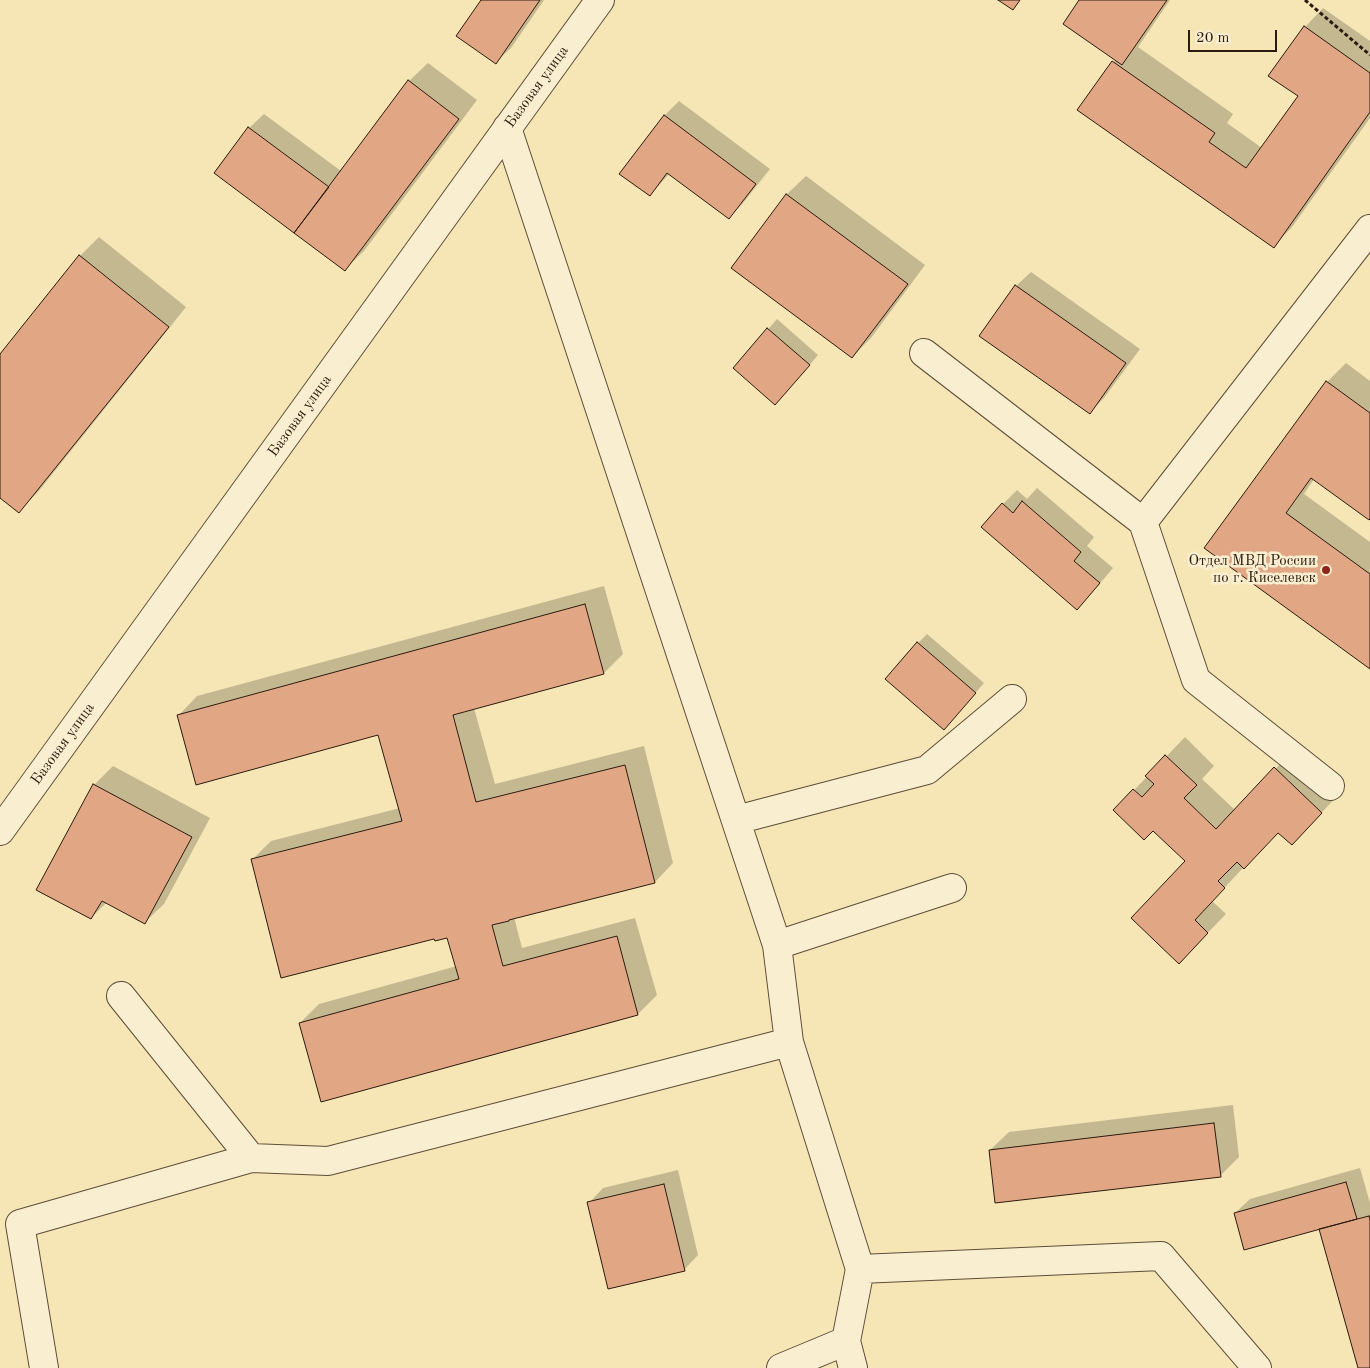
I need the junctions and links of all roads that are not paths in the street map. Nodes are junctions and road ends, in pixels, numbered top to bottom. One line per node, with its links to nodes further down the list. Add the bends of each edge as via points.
1 (600, 0): 2 (street, Базовая улица)
2 (507, 128): 8 (street); 9 (street, Базовая улица)
3 (1370, 229): 5 (street)
4 (924, 353): 5 (street)
5 (1142, 522): 7 (street, via 1196,680)
6 (1012, 699): 8 (street, via 927,770)
7 (1330, 786)
8 (736, 820): 11 (street)
9 (0, 831)
10 (952, 888): 11 (street)
11 (777, 945): 13 (street)
12 (121, 996): 14 (street)
13 (789, 1042): 14 (street, via 328,1161); 16 (street)
14 (250, 1158): 15 (street)
15 (10, 1227): 18 (street)
16 (860, 1269): 17 (street); 21 (street, via 1161,1256)
17 (846, 1341): 19 (street); 20 (street)
18 (44, 1368)
19 (781, 1368)
20 (852, 1368)
21 (1256, 1368)

